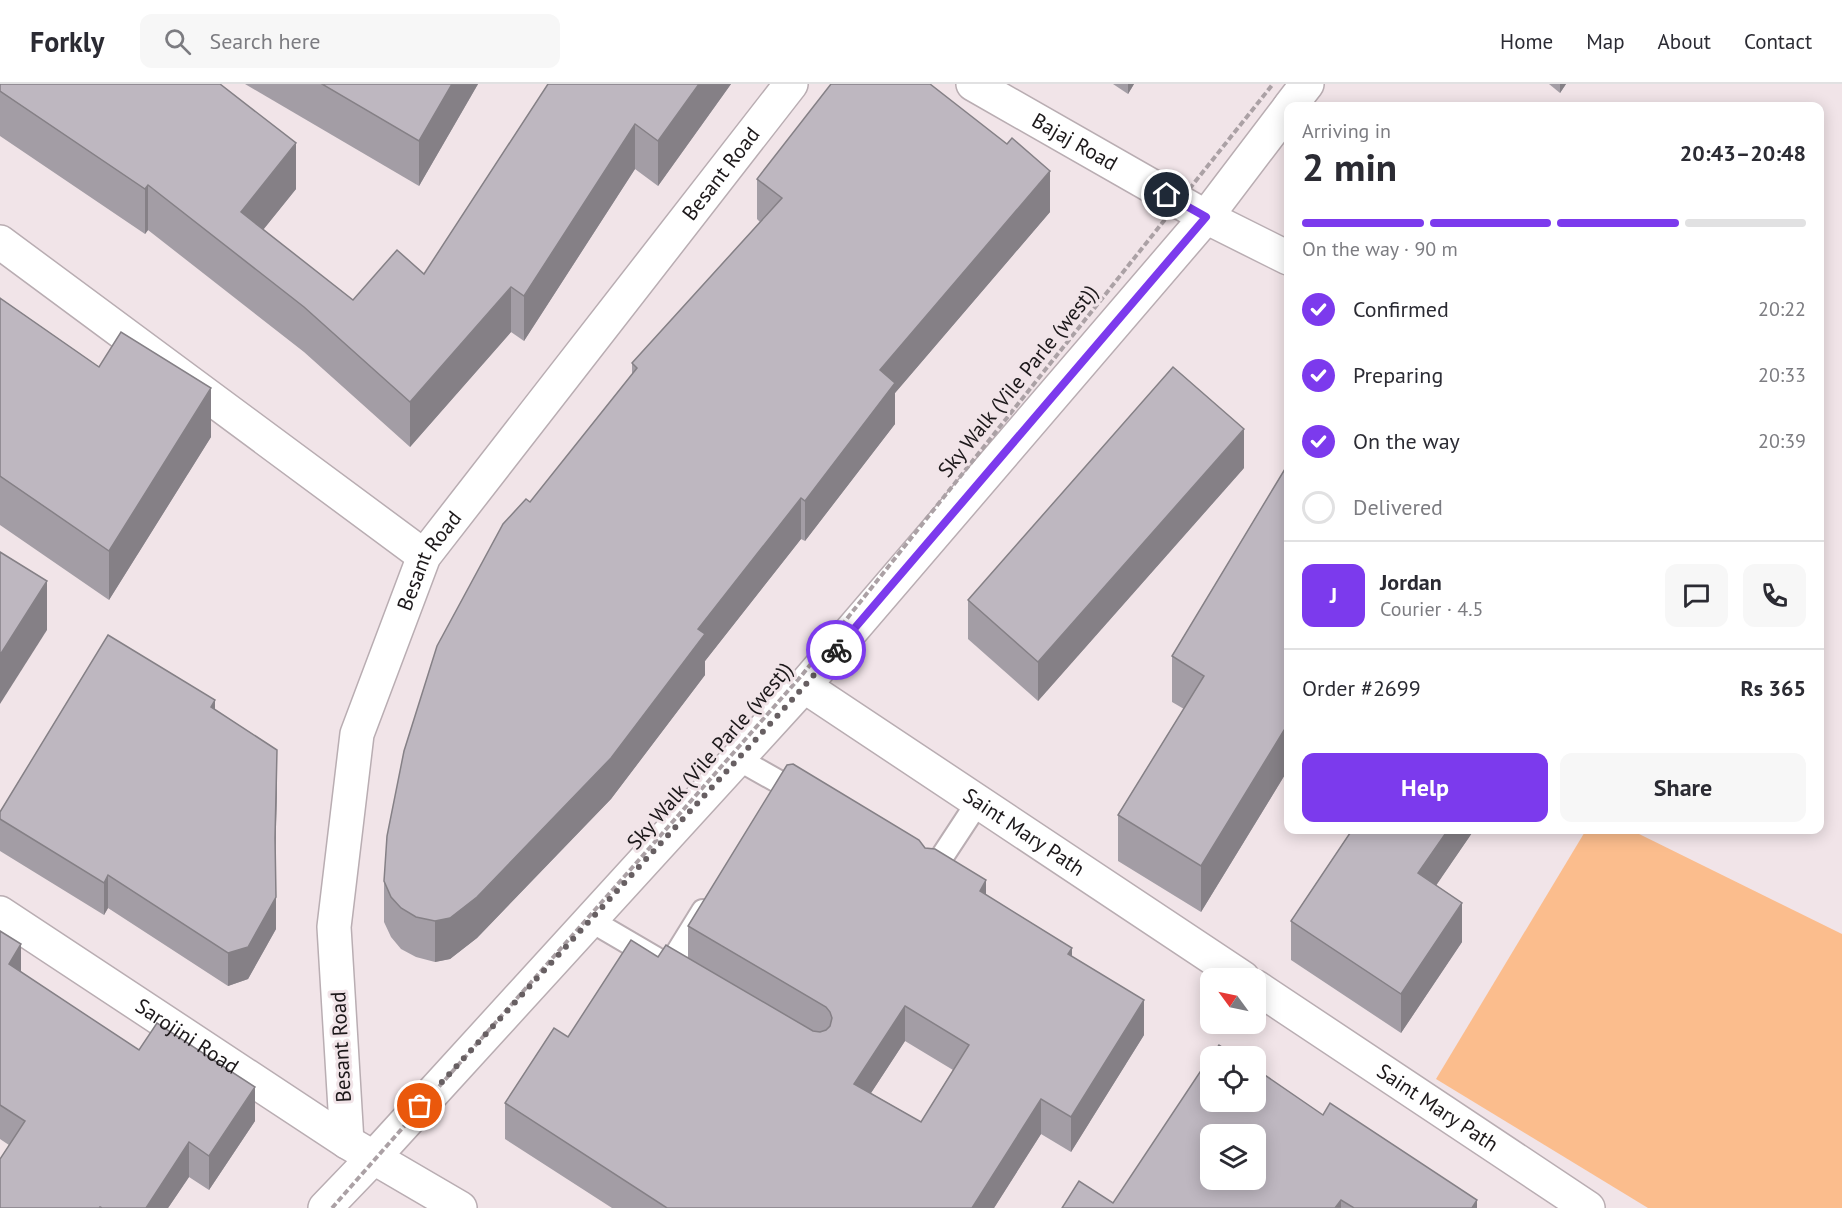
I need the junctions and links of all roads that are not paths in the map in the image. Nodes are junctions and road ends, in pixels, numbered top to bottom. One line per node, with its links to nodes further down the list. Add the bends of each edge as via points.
1 (791, 84): 9 (street, Besant Road)
2 (973, 84): 6 (street, Bajaj Road)
3 (1308, 84): 4 (street)
4 (1294, 102)
5 (1284, 115): 6 (street)
6 (1206, 217): 8 (street, Bajaj Road); 10 (street)
7 (0, 242): 9 (street)
8 (1284, 256)
9 (424, 556): 22 (street, Besant Road, via 357,734 334,927)
10 (804, 686): 11 (street); 12 (street, Saint Mary Path)
11 (738, 759): 13 (lane, via 785,785); 17 (street)
12 (978, 802): 14 (lane); 19 (street, Saint Mary Path)
13 (769, 803)
14 (932, 872)
15 (713, 895): 18 (lane)
16 (0, 913): 22 (street, Sarojini Road)
17 (591, 920): 18 (lane); 22 (street)
18 (669, 966): 20 (lane)
19 (1227, 968)
20 (689, 978)
21 (1266, 994): 25 (street, Saint Mary Path)
22 (360, 1150): 23 (street); 24 (street, Sarojini Road)
23 (325, 1208)
24 (460, 1208)
25 (1588, 1208)

